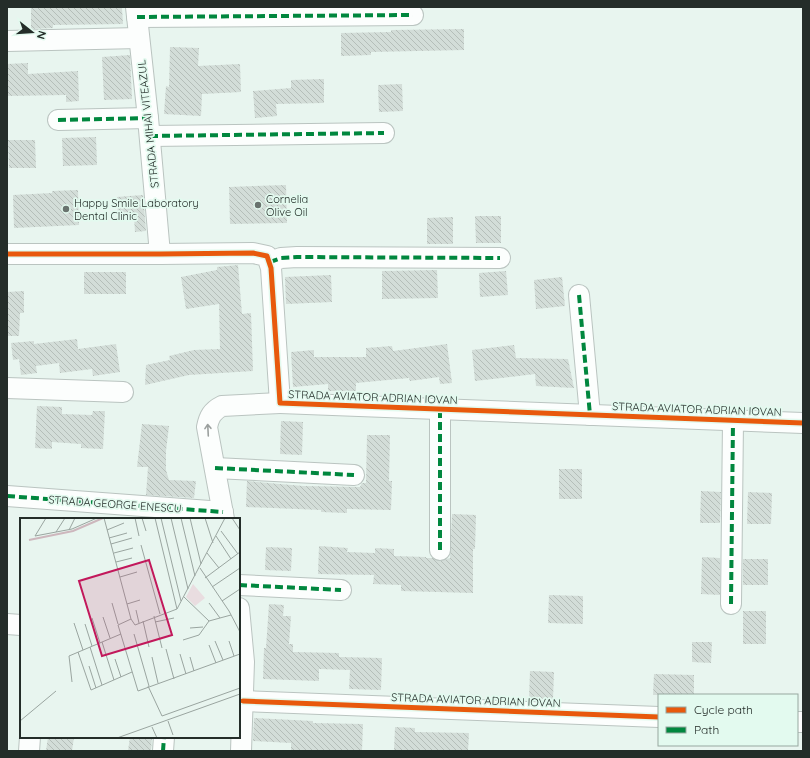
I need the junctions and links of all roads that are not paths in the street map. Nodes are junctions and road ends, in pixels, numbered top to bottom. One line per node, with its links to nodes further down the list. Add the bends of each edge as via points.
1 (136, 12): 2 (street, STRADA MIHAI VITEAZUL); 3 (street, STRADA MIHAI VITEAZUL)
2 (412, 15)
3 (139, 38): 4 (street); 6 (street, STRADA MIHAI VITEAZUL)
4 (7, 41)
5 (58, 120): 6 (street)
6 (149, 127): 7 (street); 9 (street, STRADA MIHAI VITEAZUL)
7 (384, 133)
8 (7, 254): 9 (street)
9 (160, 254): 11 (street, via 253,253 267,256)
10 (500, 258): 11 (street, via 297,257)
11 (270, 262): 15 (street, STRADA AVIATOR ADRIAN IOVAN)
12 (578, 295): 17 (street)
13 (7, 388): 14 (street)
14 (123, 392)
15 (280, 404): 16 (street, STRADA AVIATOR ADRIAN IOVAN); 20 (street, STRADA GEORGE ENESCU, one-way to 15, via 207,427 214,410 222,406)
16 (440, 409): 17 (street, STRADA AVIATOR ADRIAN IOVAN); 24 (street)
17 (590, 415): 18 (street, STRADA AVIATOR ADRIAN IOVAN)
18 (733, 421): 19 (street, STRADA AVIATOR ADRIAN IOVAN); 27 (street)
19 (803, 423)
20 (215, 468): 21 (street); 23 (street, STRADA GEORGE ENESCU)
21 (354, 475)
22 (7, 496): 23 (street, STRADA GEORGE ENESCU)
23 (223, 515)
24 (440, 550)
25 (240, 585): 26 (street)
26 (341, 590)
27 (731, 604)
28 (7, 624): 30 (street)
29 (240, 624): 31 (street)
30 (20, 625)
31 (241, 639): 32 (street, via 244,662)
32 (243, 701): 33 (street, STRADA AVIATOR ADRIAN IOVAN); 38 (street)
33 (658, 717)
34 (30, 738): 36 (street)
35 (164, 738): 37 (street)
36 (29, 751)
37 (163, 751)
38 (241, 751)

